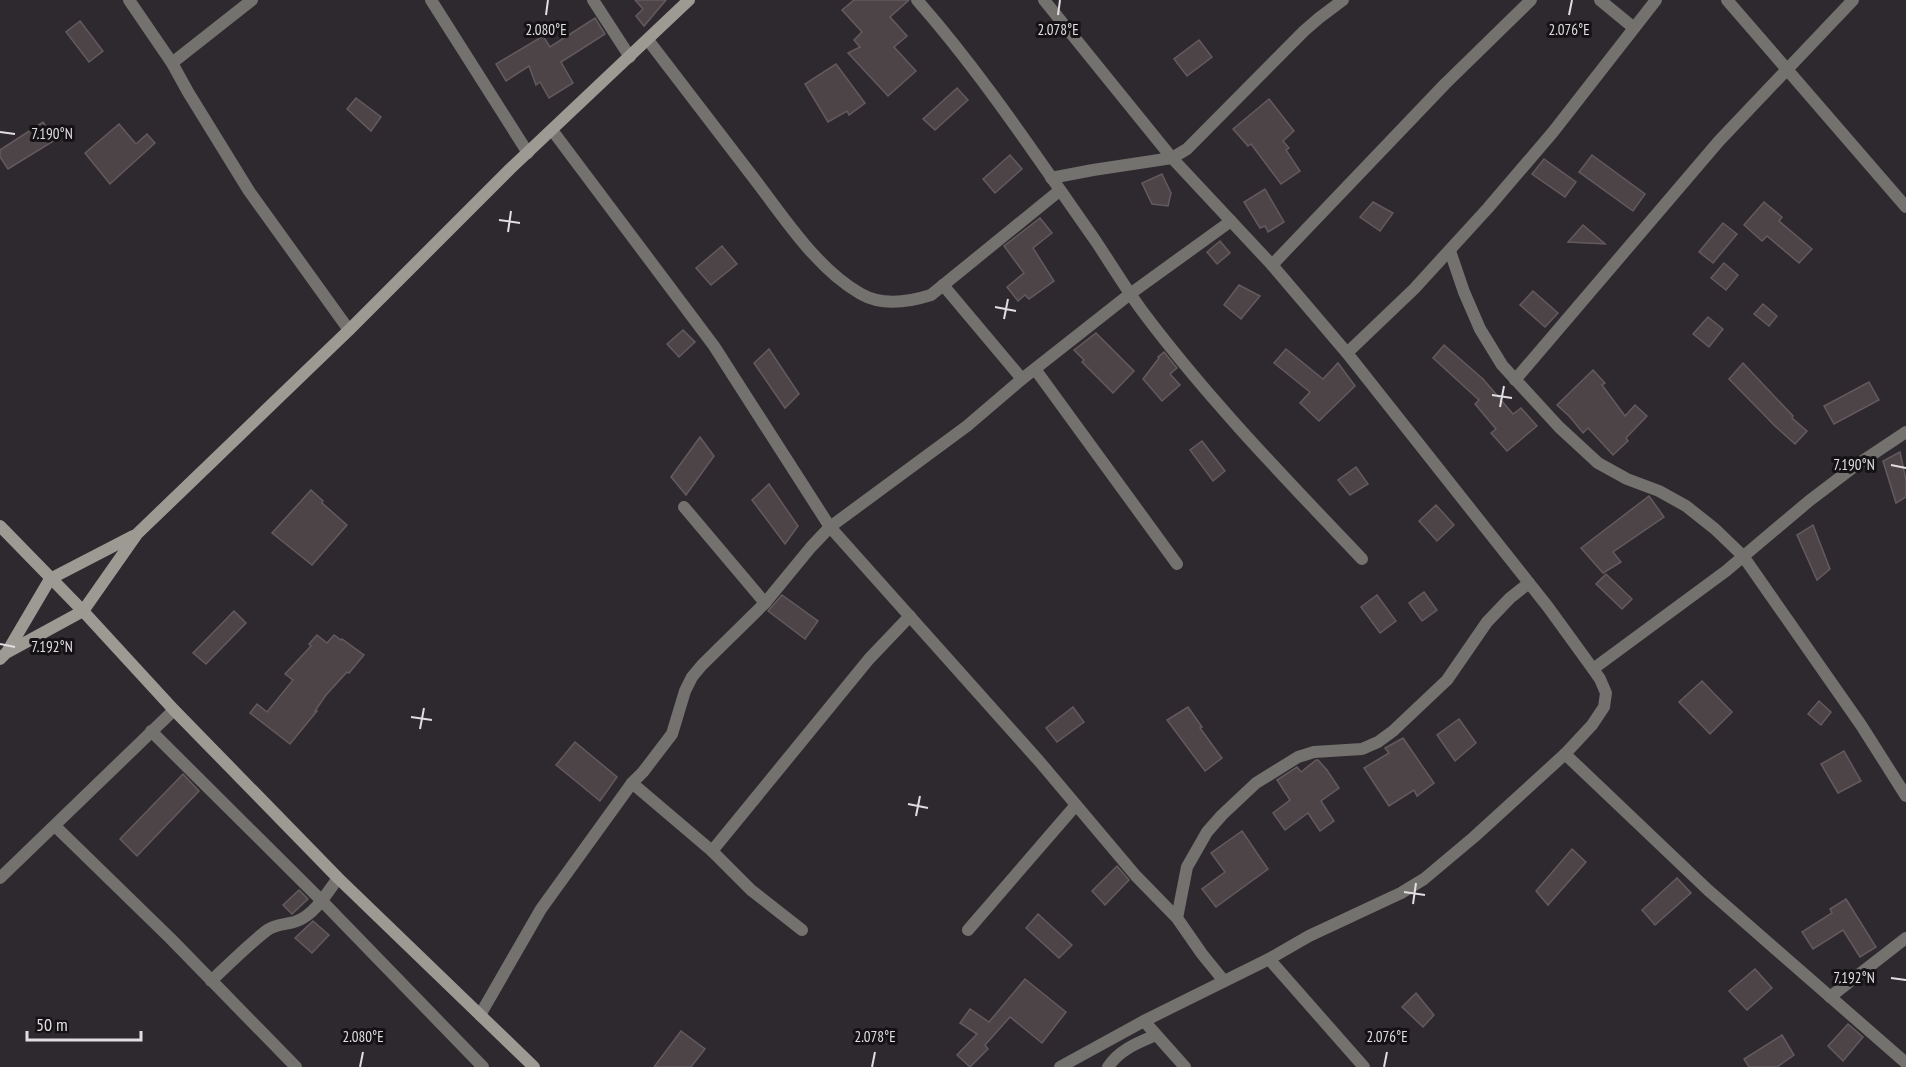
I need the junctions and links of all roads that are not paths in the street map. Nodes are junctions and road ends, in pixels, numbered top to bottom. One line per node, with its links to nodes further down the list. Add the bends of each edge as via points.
1 (129, 0): 17 (street)
2 (252, 0): 17 (street)
3 (431, 0): 20 (street)
4 (593, 0): 16 (street)
5 (689, 0): 15 (main road)
6 (917, 0): 22 (street, via 986,85)
7 (1044, 0): 21 (street)
8 (1343, 0): 21 (street, via 1305,31 1187,150)
9 (1531, 0): 27 (street)
10 (1600, 0): 14 (street)
11 (1656, 0): 14 (street)
12 (1727, 0): 18 (street)
13 (1852, 0): 18 (street)
14 (1634, 28): 26 (street, via 1553,132)
15 (648, 40): 16 (main road); 28 (street, via 782,215 816,257 842,281 881,301 917,299 931,295)
16 (630, 57): 19 (main road)
17 (172, 63): 30 (street, via 249,191)
18 (1787, 70): 24 (street); 34 (street, via 1719,141)
19 (552, 130): 20 (main road); 38 (street, via 714,346)
20 (528, 153): 30 (main road)
21 (1172, 158): 22 (street); 25 (street)
22 (1051, 178): 23 (street)
23 (1059, 191): 28 (street); 29 (street)
24 (1906, 207)
25 (1231, 221): 27 (street); 29 (street)
26 (1450, 251): 31 (street); 34 (street, via 1480,329)
27 (1272, 265): 31 (street)
28 (943, 285): 33 (street)
29 (1130, 294): 32 (street); 41 (street, via 1200,384)
30 (349, 330): 39 (main road)
31 (1347, 353): 44 (street)
32 (1035, 369): 33 (street); 42 (street)
33 (1022, 379): 38 (street, via 967,426)
34 (1515, 380): 40 (street, via 1598,463 1686,506)
35 (1906, 432): 40 (street, via 1855,466)
36 (684, 507): 45 (street)
37 (0, 526): 43 (main road)
38 (830, 527): 45 (street); 47 (street)
39 (137, 534): 43 (main road); 46 (main road)
40 (1743, 556): 49 (street); 54 (street)
41 (1362, 559)
42 (1177, 564)
43 (50, 579): 46 (main road); 48 (main road)
44 (1529, 583): 49 (street); 61 (street, via 1487,622 1447,680 1393,731 1362,749 1298,757 1256,783 1222,815 1187,867)
45 (765, 603): 53 (street, via 692,677 672,734)
46 (83, 611): 48 (main road); 50 (main road)
47 (910, 616): 55 (street); 57 (street, via 862,668)
48 (3, 656)
49 (1593, 669): 52 (street, via 1606,693 1604,706)
50 (174, 710): 51 (street); 59 (main road)
51 (152, 731): 56 (street); 60 (street)
52 (1565, 754): 65 (street, via 1424,879); 68 (street, via 1708,890)
53 (632, 783): 57 (street); 69 (street, via 541,909)
54 (1906, 796)
55 (1076, 805): 61 (street); 63 (street)
56 (55, 826): 58 (street); 66 (street)
57 (712, 850): 62 (street, via 751,890)
58 (0, 878)
59 (338, 878): 60 (street); 69 (main road)
60 (321, 900): 66 (street, via 305,917 268,929); 74 (street)
61 (1177, 918): 67 (street)
62 (802, 930)
63 (968, 930)
64 (1906, 938): 68 (street)
65 (1269, 959): 67 (street); 79 (street)
66 (211, 981): 73 (street)
67 (1224, 981): 70 (street)
68 (1830, 997): 72 (street)
69 (480, 1015): 75 (main road)
70 (1143, 1021): 71 (street); 76 (street)
71 (1156, 1035): 77 (street, via 1130,1046); 78 (street)
72 (1906, 1063)
73 (296, 1067)
74 (483, 1067)
75 (534, 1067)
76 (1060, 1067)
77 (1108, 1067)
78 (1185, 1067)
79 (1364, 1067)

